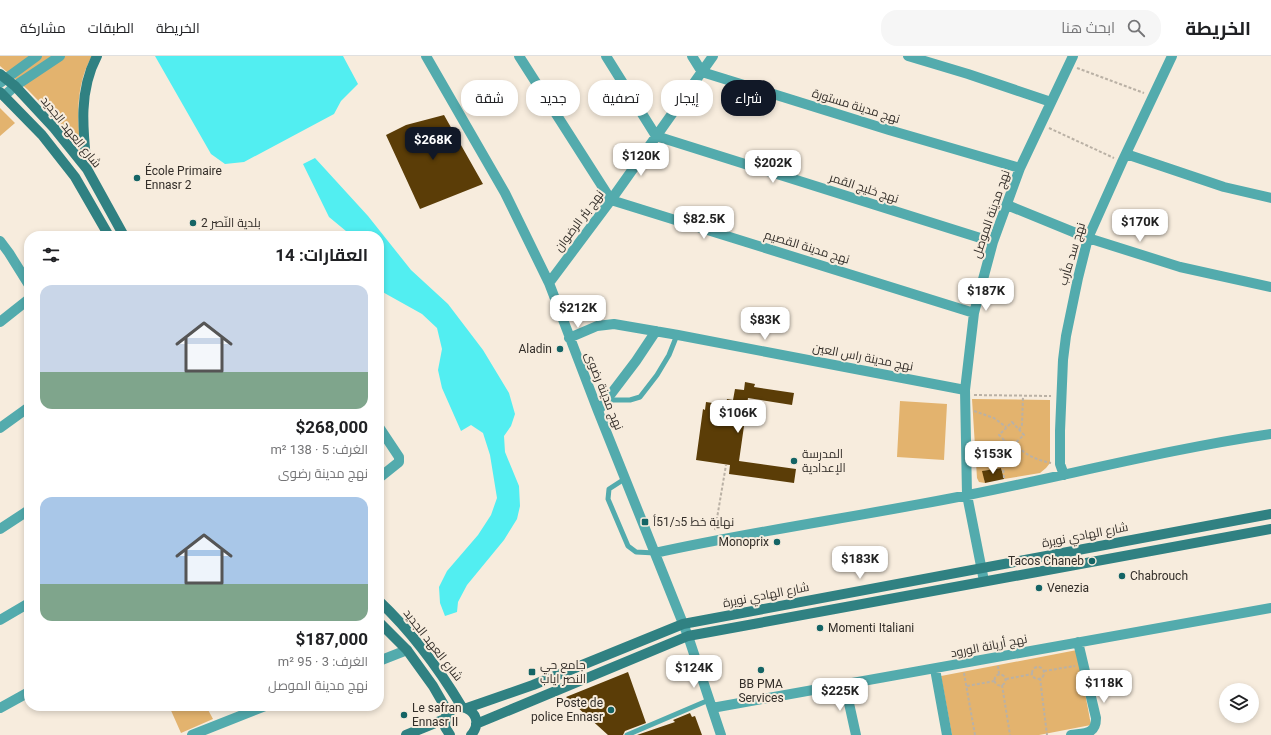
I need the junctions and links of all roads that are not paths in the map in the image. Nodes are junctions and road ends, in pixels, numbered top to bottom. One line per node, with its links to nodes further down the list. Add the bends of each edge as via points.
1 (37, 56): 13 (street)
2 (60, 56): 14 (street)
3 (97, 56): 20 (main road, via 84,92 83,122)
4 (426, 56): 30 (street, نهج مدينة رضوى, via 505,193)
5 (519, 56): 22 (street)
6 (606, 56): 17 (street)
7 (692, 56): 12 (street)
8 (713, 56): 12 (street, نهج بئر الرضوان)
9 (908, 56): 16 (street)
10 (1172, 56): 18 (street, نهج سد مأرب)
11 (1071, 61): 16 (street, نهج مدينة الموصل)
12 (702, 72): 17 (street, نهج بئر الرضوان); 19 (street, نهج مدينة مستورة)
13 (2, 78): 14 (main road, شارع العهد الجديد)
14 (15, 86): 15 (street); 20 (main road, شارع العهد الجديد)
15 (2, 94): 24 (main road, شارع العهد الجديد, via 42,136 75,177)
16 (1051, 102): 19 (street, نهج مدينة الموصل)
17 (656, 136): 22 (street, نهج بئر الرضوان); 28 (street, نهج خليج القمر)
18 (1124, 158): 21 (street); 26 (street, نهج سد مأرب)
19 (1020, 168): 23 (street, نهج مدينة الموصل)
20 (87, 169): 25 (main road, شارع العهد الجديد)
21 (1271, 198)
22 (611, 200): 30 (street, نهج بئر الرضوان); 33 (street, نهج مدينة القصيم)
23 (1007, 205): 26 (street); 28 (street, نهج مدينة الموصل)
24 (106, 231)
25 (121, 231)
26 (1088, 238): 31 (street, via 1180,267); 46 (street, نهج سد مأرب, via 1073,295 1066,336 1061,396 1060,464)
27 (0, 240): 29 (street)
28 (993, 242): 33 (street, نهج مدينة الموصل)
29 (24, 277)
30 (549, 283): 37 (street, نهج مدينة رضوى)
31 (1271, 287)
32 (24, 303): 34 (street)
33 (974, 313): 38 (street, نهج مدينة الموصل)
34 (0, 322)
35 (656, 331): 36 (street, نهج مدينة راس العين); 37 (street, نهج مدينة راس العين, via 606,324); 39 (street)
36 (678, 335): 38 (street, نهج مدينة راس العين); 39 (lane, via 657,376 640,397 630,400)
37 (570, 338): 41 (street, نهج مدينة رضوى)
38 (965, 392): 48 (street, نهج مدينة الموصل)
39 (606, 400): 41 (street)
40 (24, 411): 42 (street)
41 (598, 411): 47 (street, نهج مدينة رضوى)
42 (0, 428)
43 (384, 434): 45 (street, via 400,456 399,462)
44 (1271, 434): 46 (street)
45 (384, 474)
46 (1064, 475): 48 (street)
47 (626, 478): 53 (street, نهج مدينة رضوى); 53 (lane, via 609,489 608,499 628,546 636,552)
48 (967, 495): 53 (street); 54 (street, نهج مدينة الموصل)
49 (24, 513): 51 (street)
50 (1271, 514): 54 (main road, شارع الهادي نويرة)
51 (0, 529)
52 (1271, 529): 55 (main road)
53 (655, 553): 60 (street, نهج مدينة رضوى)
54 (982, 568): 55 (street, نهج مدينة الموصل); 60 (main road, شارع الهادي نويرة)
55 (984, 581): 62 (main road)
56 (24, 606): 59 (street)
57 (384, 606): 72 (main road, شارع العهد الجديد, via 417,643)
58 (1271, 608): 63 (street, نهج أريانة الورود)
59 (0, 620)
60 (683, 624): 62 (street, نهج مدينة رضوى); 67 (main road, شارع الهادي نويرة)
61 (384, 627): 64 (main road, شارع العهد الجديد)
62 (688, 636): 70 (main road); 71 (street)
63 (1078, 642): 66 (street, نهج أريانة الورود); 84 (street, via 1096,724 1090,732)
64 (407, 650): 65 (street); 75 (main road, شارع العهد الجديد, via 433,686)
65 (384, 659)
66 (935, 669): 68 (street, نهج أريانة الورود); 83 (street)
67 (533, 685): 70 (lane); 72 (main road, شارع الهادي نويرة)
68 (845, 685): 71 (street, نهج أريانة الورود); 82 (street)
69 (24, 695): 73 (street)
70 (543, 696): 76 (main road)
71 (710, 704): 80 (lane); 81 (street)
72 (465, 707): 75 (main road, شارع الهادي نويرة, via 454,708); 76 (main road, شارع العهد الجديد, via 473,713)
73 (0, 708)
74 (252, 711): 77 (street)
75 (447, 716): 78 (main road); 79 (main road, شارع العهد الجديد, via 445,727)
76 (475, 731)
77 (192, 735)
78 (406, 735)
79 (448, 735)
80 (627, 735)
81 (721, 735)
82 (856, 735)
83 (947, 735)
84 (1071, 735)

